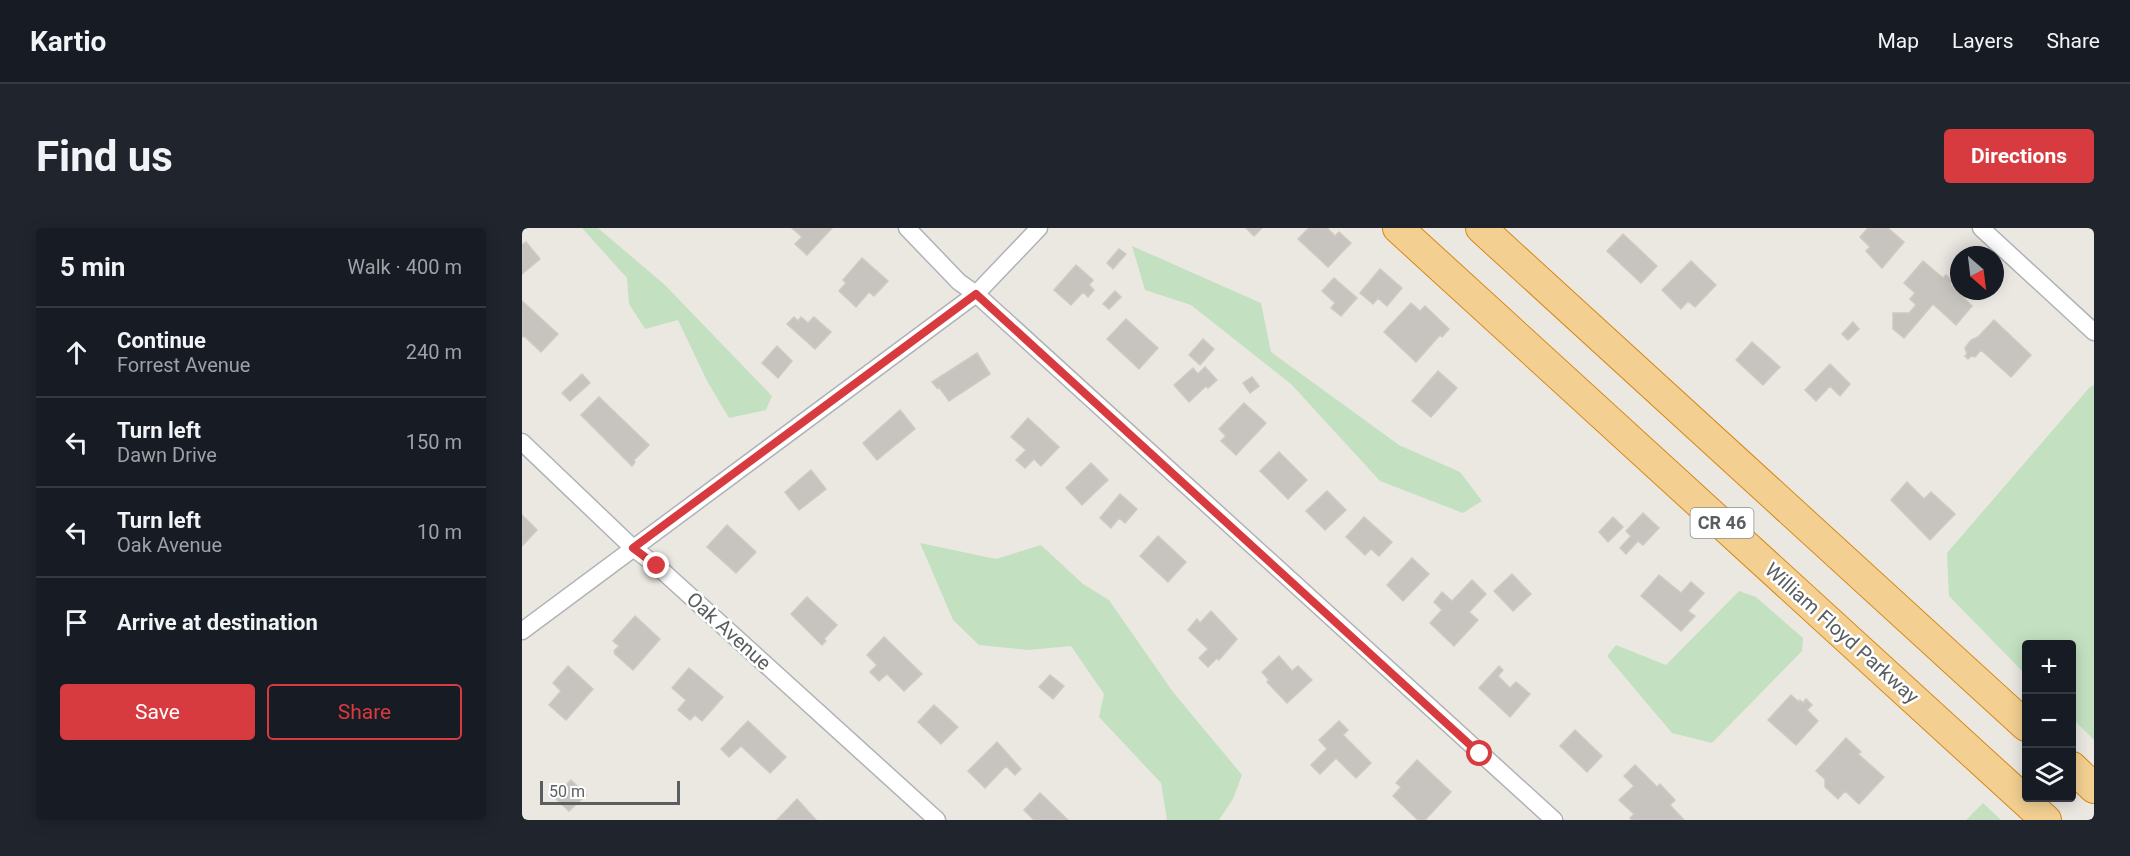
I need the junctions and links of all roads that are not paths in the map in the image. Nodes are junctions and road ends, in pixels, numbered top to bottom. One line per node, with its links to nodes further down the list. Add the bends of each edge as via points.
1 (907, 228): 6 (street, via 959,282)
2 (1039, 228): 6 (street)
3 (1398, 228): 16 (highway, William Floyd Parkway / CR 46)
4 (1481, 228): 11 (highway, CR 46)
5 (1981, 228): 7 (street)
6 (976, 294): 9 (street); 15 (street)
7 (2094, 332)
8 (522, 442): 9 (street, Oak Avenue)
9 (633, 548): 10 (street); 14 (street, Oak Avenue)
10 (522, 631)
11 (2022, 722)
12 (2076, 771): 13 (highway)
13 (2094, 788)
14 (937, 820)
15 (1554, 820)
16 (2046, 820)

